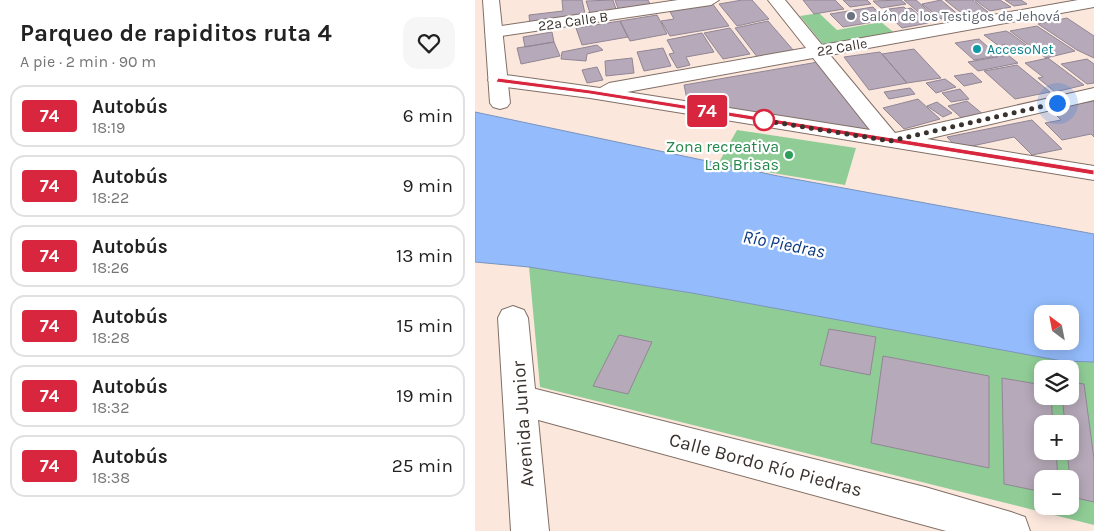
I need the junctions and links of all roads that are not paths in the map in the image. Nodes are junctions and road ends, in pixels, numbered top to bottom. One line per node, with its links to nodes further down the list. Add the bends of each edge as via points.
1 (491, 0): 6 (street)
2 (711, 0): 6 (street, 22a Calle B)
3 (776, 0): 7 (street)
4 (1063, 3): 5 (street, 22 Calle); 7 (street, 22 Calle)
5 (1091, 10)
6 (494, 32): 8 (street)
7 (817, 51): 9 (street, 22 Calle); 12 (street)
8 (498, 80): 9 (street); 11 (street)
9 (590, 92): 12 (street)
10 (1094, 94): 12 (street)
11 (500, 103)
12 (890, 141): 13 (street)
13 (1094, 173)
14 (513, 318): 15 (street, Avenida Junior)
15 (520, 400): 16 (street, Avenida Junior); 17 (street, Calle Bordo Río Piedras)
16 (530, 531)
17 (1011, 531)

